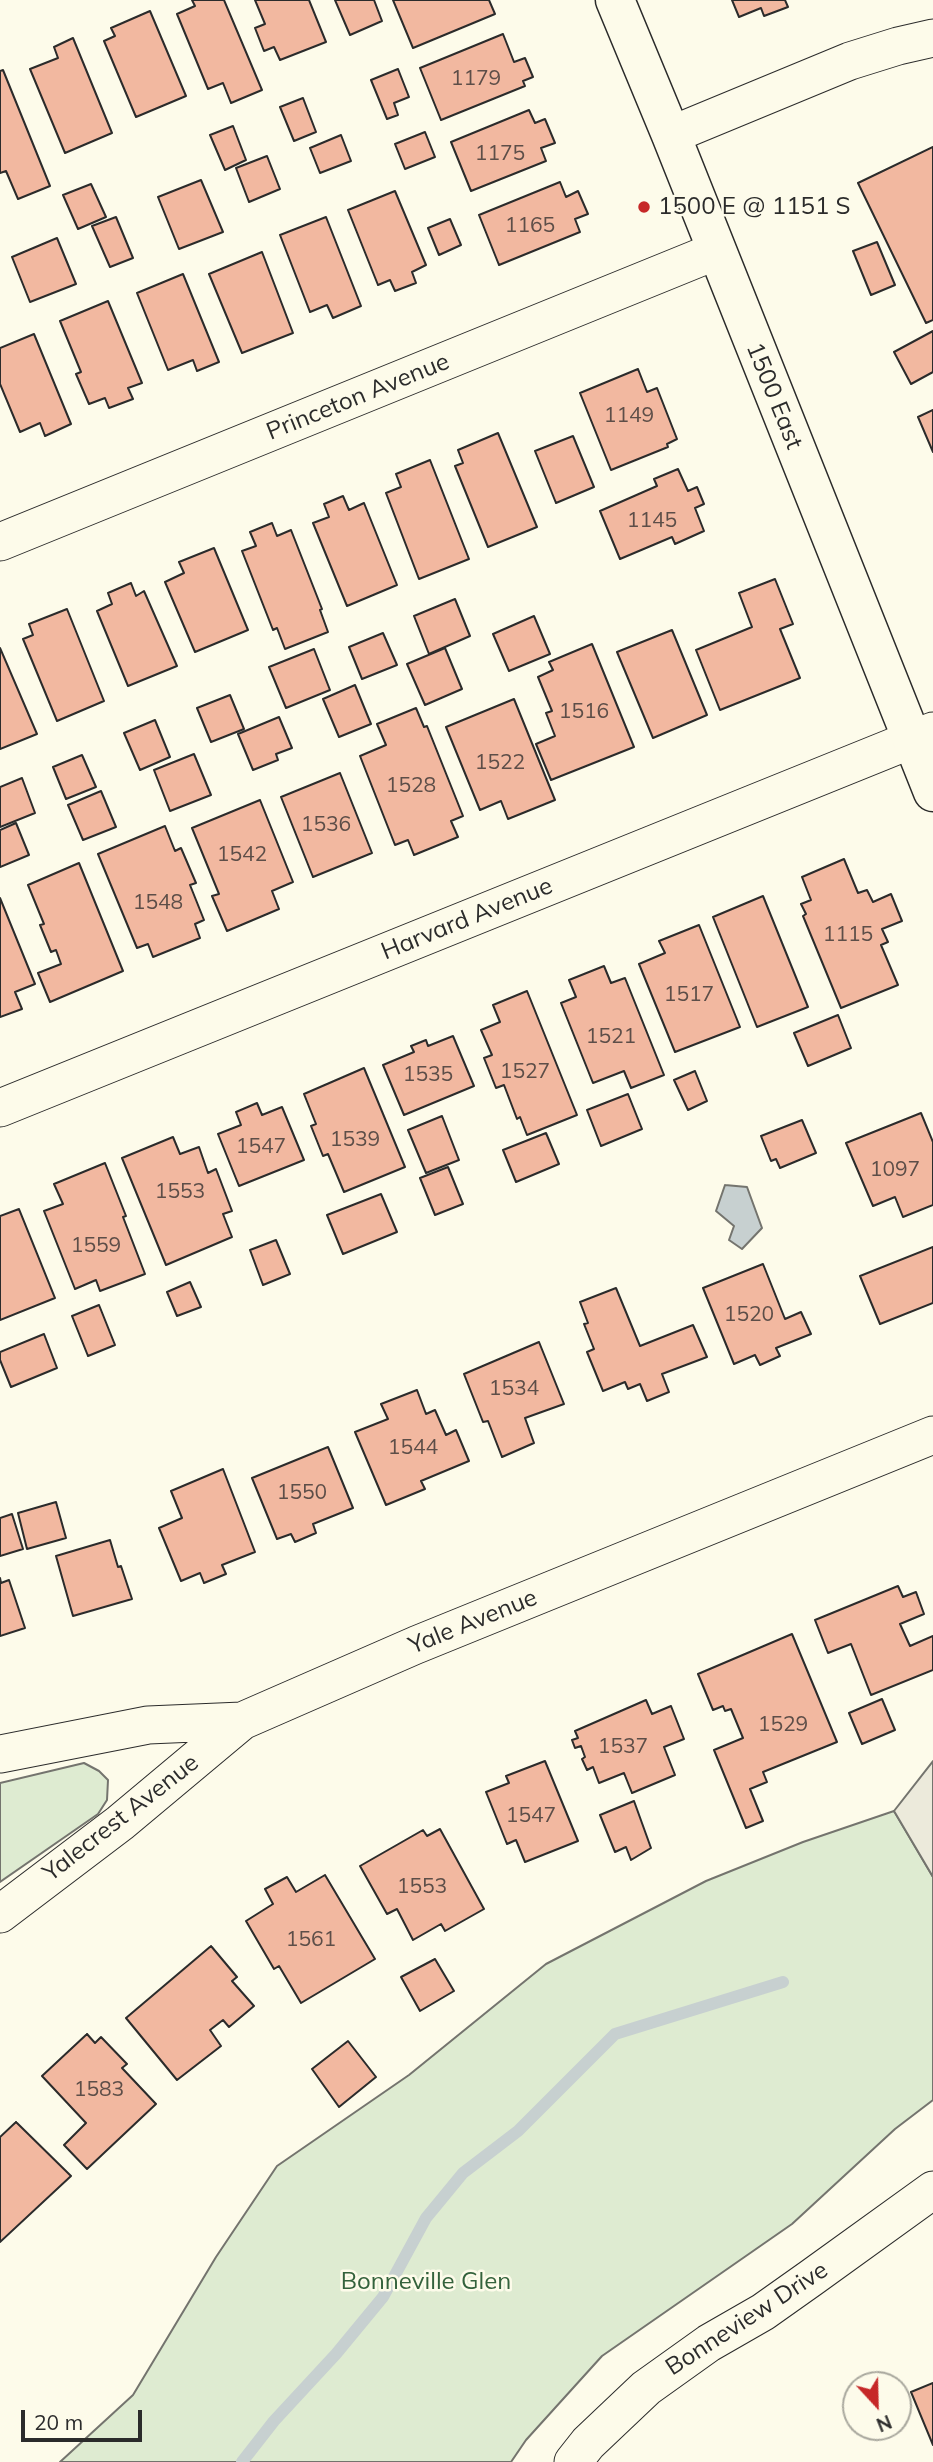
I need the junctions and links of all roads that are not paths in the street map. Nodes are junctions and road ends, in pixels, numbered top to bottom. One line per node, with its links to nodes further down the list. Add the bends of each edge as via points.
1 (614, 0): 3 (street, 1500 East)
2 (933, 38): 3 (street, via 850,61)
3 (671, 135): 4 (street, 1500 East)
4 (716, 251): 5 (street, Princeton Avenue); 6 (street, 1500 East)
5 (0, 542)
6 (922, 735): 7 (street, 1500 East); 8 (street, Harvard Avenue)
7 (933, 792)
8 (0, 1108)
9 (933, 1435): 10 (street, Yale Avenue, via 416,1645)
10 (242, 1721): 11 (street, Yale Avenue, via 148,1725); 12 (street, Yalecrest Avenue, via 121,1823)
11 (0, 1754)
12 (0, 1914)
13 (933, 2190): 14 (street, Bonneview Drive, via 763,2312 646,2388)
14 (573, 2462)

